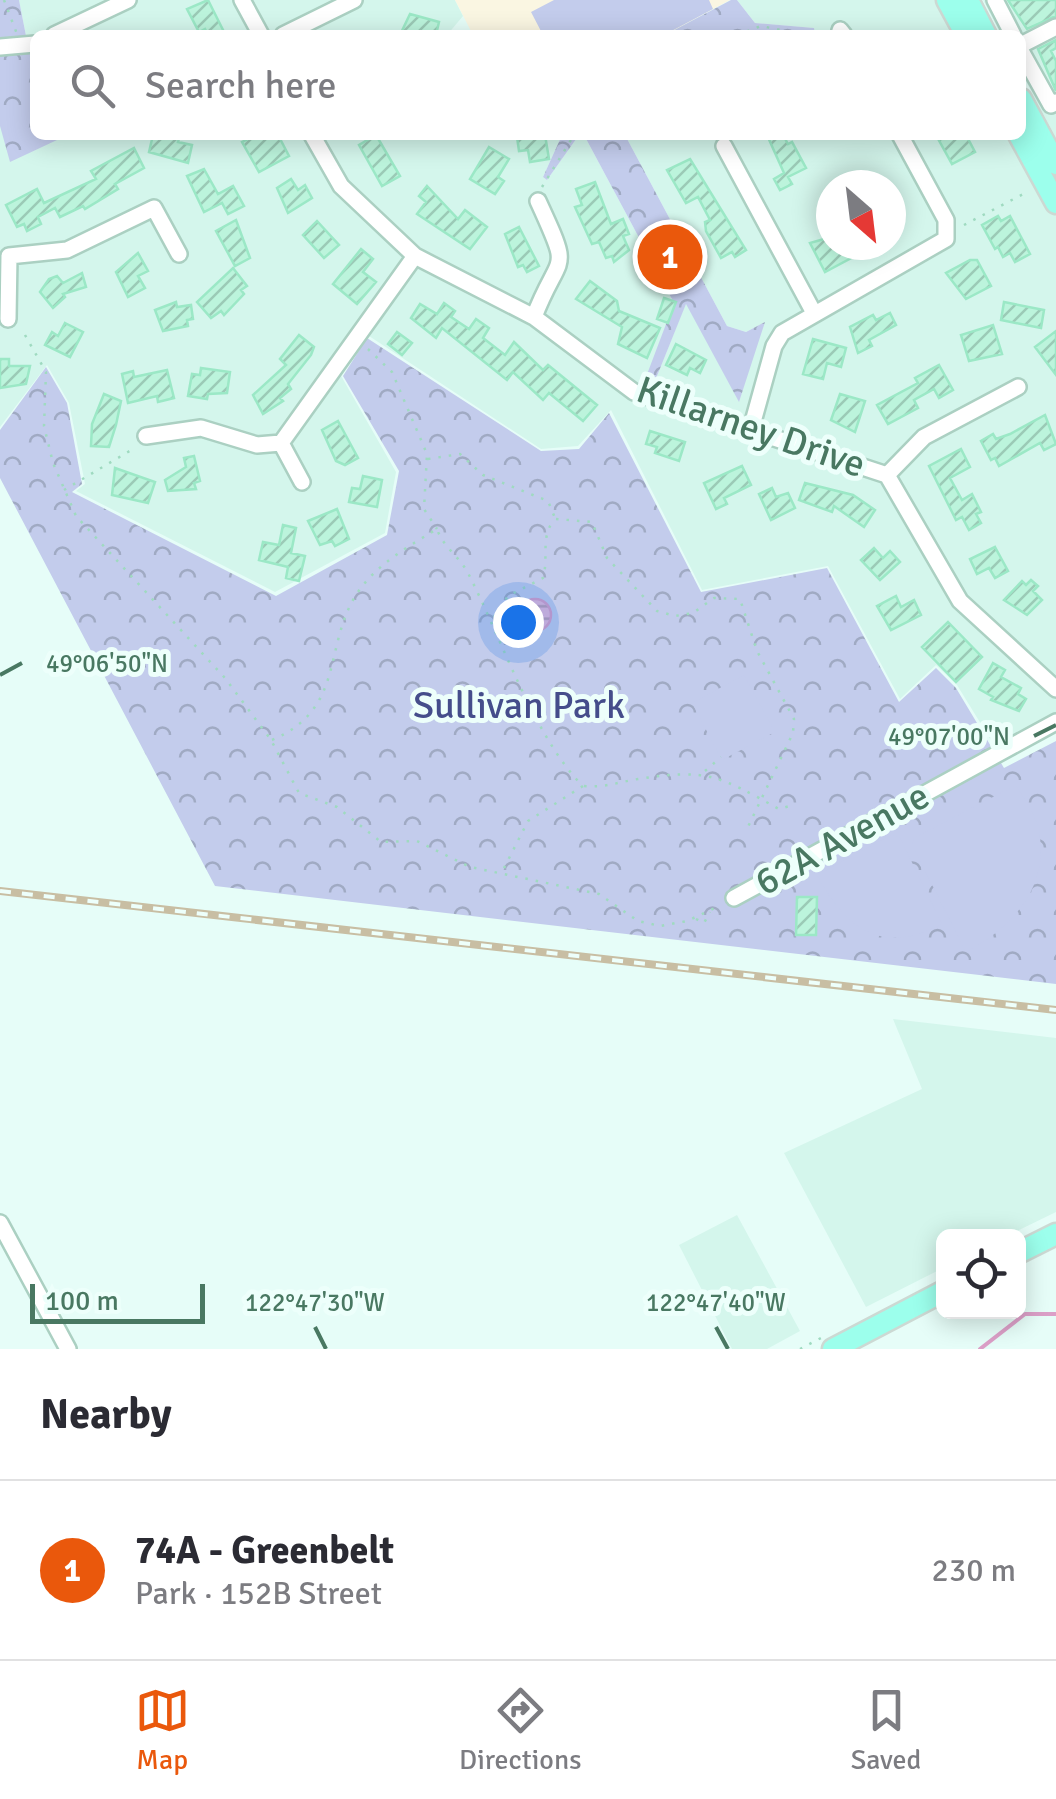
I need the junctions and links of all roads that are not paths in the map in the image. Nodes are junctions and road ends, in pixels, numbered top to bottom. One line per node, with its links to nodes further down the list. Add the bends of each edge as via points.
1 (128, 0): 8 (street)
2 (242, 0): 9 (street)
3 (354, 0): 10 (street)
4 (947, 0): 11 (main road)
5 (968, 0): 12 (main road)
6 (995, 0): 13 (street)
7 (1056, 27): 15 (street)
8 (65, 30)
9 (258, 30)
10 (293, 30)
11 (963, 30)
12 (983, 30)
13 (1010, 30)
14 (28, 44): 16 (street)
15 (1026, 45)
16 (0, 47)
17 (1026, 56): 18 (street)
18 (1054, 104)
19 (1026, 108): 24 (main road)
20 (318, 140): 29 (street, Killarney Drive, via 342,186)
21 (903, 140): 30 (street, via 948,234 936,248)
22 (1022, 140): 26 (main road)
23 (724, 146): 30 (street)
24 (1056, 164)
25 (540, 194): 31 (street, via 562,252 560,270)
26 (1056, 203)
27 (5, 253): 28 (street, via 67,250 154,208); 32 (street)
28 (179, 254)
29 (415, 256): 31 (street, Killarney Drive); 36 (street)
30 (814, 314): 34 (street, via 777,340)
31 (534, 317): 34 (street, Killarney Drive, via 634,392)
32 (8, 319)
33 (1018, 388): 37 (street, via 924,437)
34 (751, 429): 37 (street, Killarney Drive)
35 (146, 436): 36 (street, via 186,427 257,446)
36 (281, 443): 38 (street)
37 (887, 475): 39 (street, Killarney Drive, via 960,601)
38 (302, 482)
39 (1056, 689)
40 (1056, 722): 41 (street, 62A Avenue)
41 (734, 898)
42 (0, 1223): 46 (street)
43 (1056, 1234): 44 (main road)
44 (1026, 1249)
45 (936, 1295): 47 (main road)
46 (68, 1349)
47 (832, 1349)

